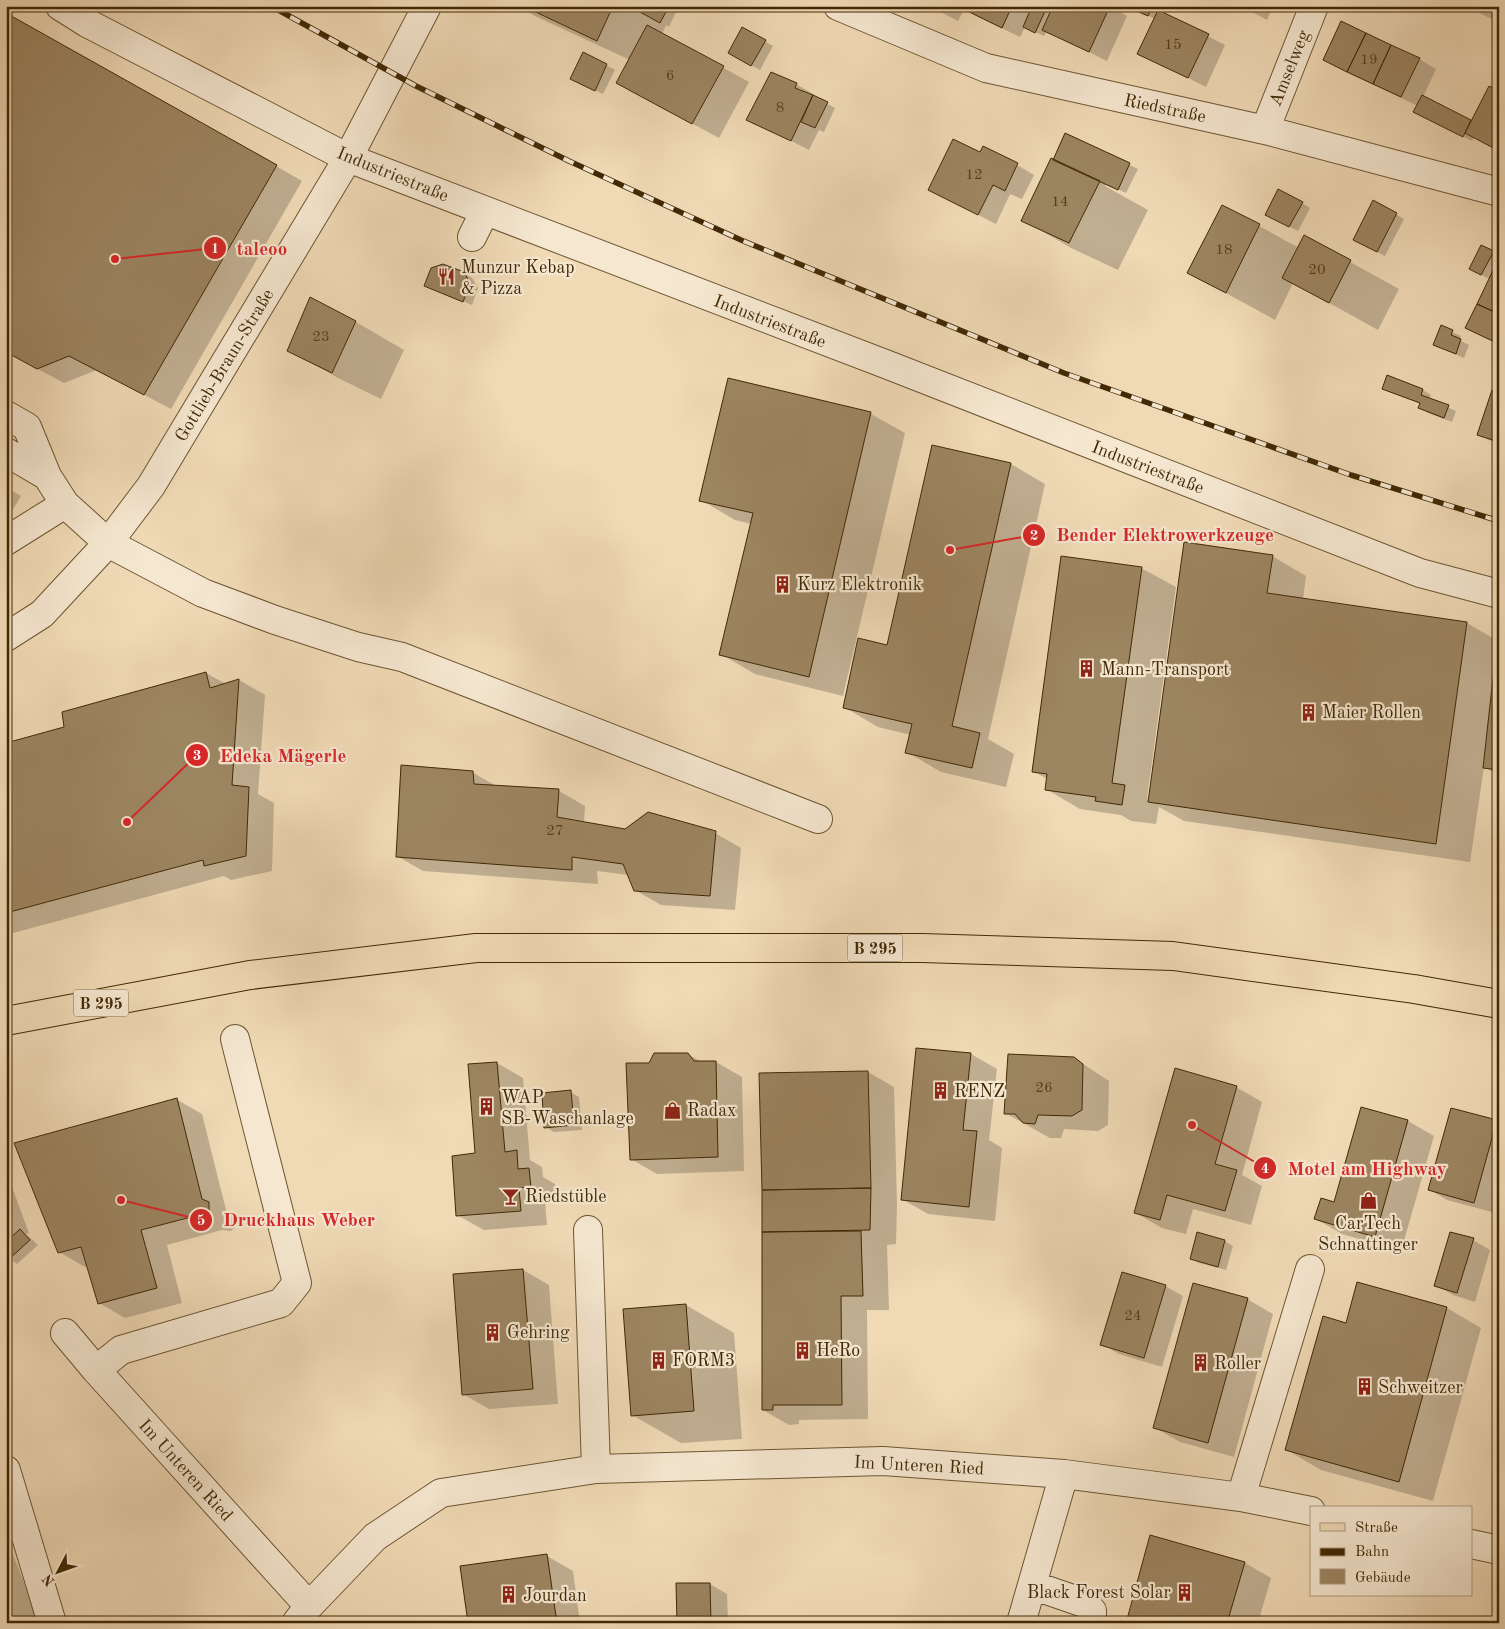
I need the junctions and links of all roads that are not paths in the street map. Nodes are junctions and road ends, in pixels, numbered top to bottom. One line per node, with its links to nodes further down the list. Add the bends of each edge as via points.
1 (60, 6): 6 (street, Industriestraße)
2 (427, 6): 6 (street, Gottlieb-Braun-Straße)
3 (838, 6): 5 (street, Riedstraße, via 986,68)
4 (1314, 6): 5 (street, Amselweg)
5 (1264, 130): 7 (street, Riedstraße)
6 (348, 158): 8 (street, Industriestraße); 15 (street, Gottlieb-Braun-Straße, via 151,486)
7 (1499, 192)
8 (485, 211): 9 (street); 16 (street, Industriestraße, via 1420,573)
9 (472, 237)
10 (6, 415): 12 (street, via 27,427)
11 (6, 452): 12 (street)
12 (47, 476): 13 (street)
13 (65, 504): 14 (street); 15 (street)
14 (6, 541)
15 (108, 544): 17 (street, Gottlieb-Braun-Straße, via 42,614); 18 (street, via 203,593 339,641 402,657)
16 (1499, 594)
17 (6, 637)
18 (818, 819)
19 (1499, 1004): 20 (main road, B 295, via 1172,956 922,948 476,948 250,974)
20 (6, 1021)
21 (235, 1039): 25 (street, via 297,1283 281,1303 121,1350)
22 (588, 1230): 26 (street)
23 (1310, 1269): 29 (street)
24 (65, 1333): 25 (street, Im Unteren Ried)
25 (96, 1370): 34 (street, Im Unteren Ried)
26 (596, 1469): 28 (street, Im Unteren Ried, via 883,1461); 34 (street, Im Unteren Ried, via 441,1493 375,1538)
27 (6, 1470): 35 (street)
28 (1064, 1474): 29 (street, Im Unteren Ried); 33 (street)
29 (1241, 1497): 30 (street, Im Unteren Ried)
30 (1310, 1511)
31 (1472, 1544): 32 (street)
32 (1499, 1550)
33 (1032, 1585): 36 (street); 37 (street, via 1084,1603 1092,1611)
34 (302, 1614)
35 (52, 1623)
36 (1021, 1623)
37 (1092, 1623)

